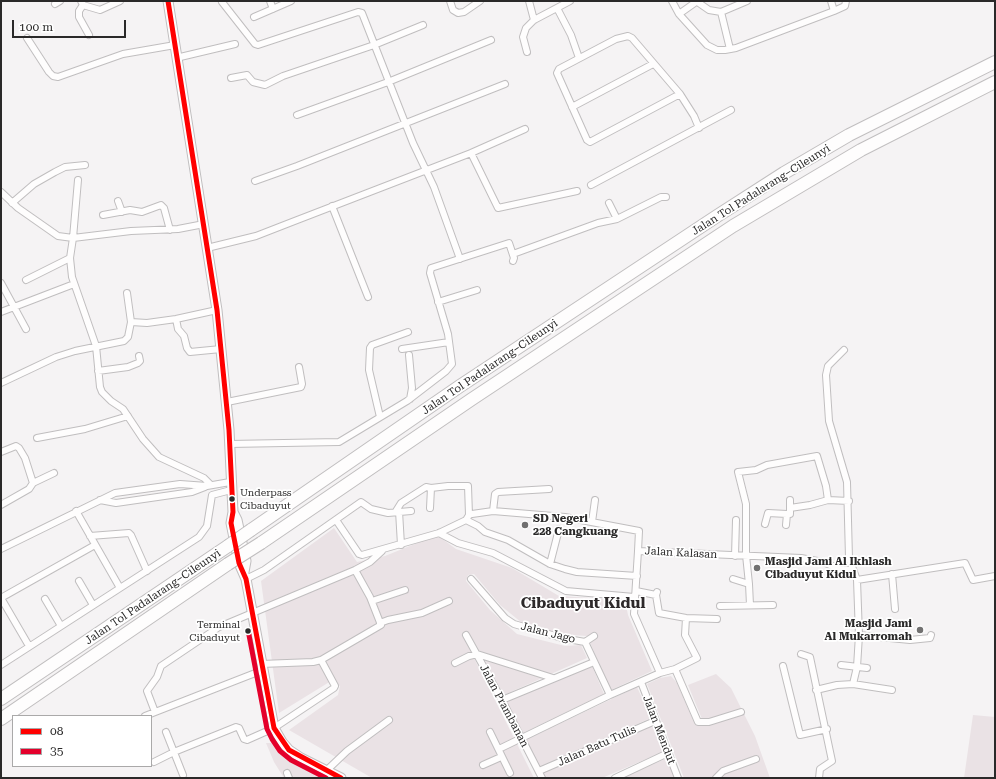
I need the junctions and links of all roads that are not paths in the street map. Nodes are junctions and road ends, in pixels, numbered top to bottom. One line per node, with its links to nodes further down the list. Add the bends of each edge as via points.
1 (120, 1): 15 (street, via 100,10)
2 (168, 1): 28 (main road)
3 (270, 1): 17 (street)
4 (291, 1): 17 (street)
5 (450, 1): 6 (street, via 453,10 458,13)
6 (480, 1)
7 (529, 1): 22 (street)
8 (570, 1): 16 (street)
9 (672, 1): 20 (street)
10 (747, 1): 19 (street)
11 (831, 1): 18 (street)
12 (846, 1): 18 (street, via 845,6)
13 (222, 2): 29 (street, via 255,44 261,45 359,12)
14 (696, 2): 19 (street, via 709,10); 20 (street)
15 (82, 3): 24 (street, via 79,17)
16 (557, 8): 22 (street); 33 (street)
17 (273, 9): 21 (street)
18 (834, 11): 30 (street)
19 (721, 12): 30 (street)
20 (679, 14): 30 (street, via 707,45 717,50)
21 (254, 17)
22 (534, 20): 31 (street, via 524,32)
23 (423, 25): 29 (street)
24 (89, 35)
25 (27, 38): 28 (street, via 49,72 58,77 123,54)
26 (491, 40): 37 (street)
27 (235, 44): 32 (street)
28 (175, 45): 32 (main road)
29 (374, 45): 36 (street, via 264,85 253,82 247,75); 37 (street)
30 (730, 49)
31 (527, 52)
32 (176, 58): 63 (main road)
33 (579, 58): 35 (street, via 616,39 628,36); 41 (street, via 557,72)
34 (995, 62): 192 (highway, Jalan Tol Padalarang–Cileunyi, bridge, via 849,135 770,182 460,386)
35 (653, 64): 40 (street); 41 (street)
36 (230, 78)
37 (388, 82): 43 (street); 44 (street)
38 (995, 82): 197 (highway, Jalan Tol Padalarang–Cileunyi, bridge, via 861,150 733,226 472,399)
39 (505, 84): 44 (street)
40 (680, 94): 41 (street, via 590,142); 45 (street)
41 (572, 107)
42 (732, 110): 45 (street)
43 (298, 115)
44 (406, 124): 49 (street); 51 (street)
45 (699, 128): 52 (street)
46 (525, 129): 47 (street)
47 (471, 153): 49 (street); 53 (street, via 498,208)
48 (85, 165): 57 (street, via 56,172 34,184)
49 (425, 170): 59 (street); 69 (street, via 434,187)
50 (78, 180): 65 (street)
51 (254, 181)
52 (591, 185)
53 (577, 191)
54 (1, 192): 57 (street)
55 (666, 197): 62 (street, via 661,197)
56 (118, 201): 60 (street)
57 (12, 203): 65 (street, via 58,236)
58 (609, 203): 62 (street)
59 (332, 206): 66 (street, via 256,236); 76 (street)
60 (122, 212): 61 (street); 64 (street, via 142,212 161,205)
61 (103, 215)
62 (617, 219): 67 (street, via 598,223)
63 (204, 224): 64 (street); 66 (main road)
64 (170, 230): 65 (street, via 132,231)
65 (73, 238): 68 (street)
66 (207, 248): 79 (main road)
67 (513, 254): 69 (street, via 509,243); 70 (street)
68 (70, 258): 71 (street); 73 (street)
69 (460, 259): 77 (street, via 430,270)
70 (513, 261)
71 (26, 280)
72 (1, 283): 78 (street)
73 (74, 284): 78 (street); 86 (street)
74 (477, 290): 77 (street)
75 (127, 293): 82 (street)
76 (368, 296)
77 (438, 302): 85 (street)
78 (14, 307): 80 (street); 83 (street)
79 (217, 310): 81 (street); 87 (main road)
80 (1, 312)
81 (176, 319): 82 (street, via 147,323); 87 (street, via 188,351)
82 (131, 322): 86 (street, via 128,337 124,341)
83 (26, 329)
84 (408, 332): 98 (street, via 370,348 369,370)
85 (449, 342): 88 (street); 95 (street, via 452,362 450,367)
86 (96, 346): 93 (street); 94 (street, via 56,357)
87 (221, 349): 96 (main road)
88 (402, 349)
89 (844, 350): 112 (street, via 828,366 826,375 830,421 847,482)
90 (410, 355): 95 (street)
91 (139, 356): 93 (street, via 138,364)
92 (299, 367): 96 (street, via 301,387)
93 (98, 371): 97 (street, via 102,392)
94 (1, 383)
95 (410, 398): 98 (street)
96 (227, 402): 100 (main road)
97 (128, 416): 99 (street, via 85,429); 104 (street, via 142,439 159,457 204,478)
98 (380, 417): 100 (street, via 339,442)
99 (37, 438)
100 (229, 444): 105 (main road)
101 (1, 452): 103 (street, via 16,446 19,448)
102 (54, 473): 103 (street)
103 (33, 483): 113 (street, via 29,489)
104 (209, 486): 105 (street); 108 (street, via 180,484 115,493); 108 (street, via 192,492 116,504)
105 (231, 486): 140 (street, via 212,495 207,526 199,537); 142 (main road, via 233,512 246,561)
106 (432, 488): 114 (street); 117 (street, via 420,490 401,503); 121 (street, via 468,486)
107 (549, 489): 119 (street, via 498,492 495,494)
108 (100, 500): 116 (street)
109 (596, 500): 124 (street)
110 (790, 500): 115 (street)
111 (828, 500): 112 (street); 115 (street); 135 (street, via 816,456 738,472 746,504)
112 (848, 501): 139 (street)
113 (1, 505)
114 (430, 508)
115 (790, 508): 120 (street, via 790,514)
116 (76, 511): 129 (street); 132 (street)
117 (397, 511): 118 (street); 122 (street, via 388,513 371,509 361,502); 131 (street)
118 (411, 511)
119 (493, 511): 121 (street); 124 (street)
120 (787, 514): 125 (street, via 768,513); 126 (street)
121 (467, 518): 128 (street); 137 (street, via 485,532 508,540)
122 (336, 520): 133 (street, via 359,554 367,555); 142 (street, via 264,570)
123 (736, 520): 136 (street)
124 (592, 522): 134 (street, via 639,531)
125 (765, 524)
126 (786, 525)
127 (559, 530): 137 (street)
128 (440, 534): 131 (street); 152 (street, via 458,543 494,553 566,591)
129 (90, 536): 130 (street); 140 (street, via 131,534)
130 (95, 545): 150 (street); 153 (street)
131 (401, 545): 133 (street)
132 (1, 549)
133 (382, 551): 138 (street, via 370,562)
134 (638, 551): 136 (street, Jalan Kalasan); 143 (street, Jalan Kalasan)
135 (746, 554): 136 (street, Jalan Kalasan); 139 (street, Jalan Kalasan, via 801,558 824,562 842,570); 149 (street)
136 (735, 556)
137 (550, 564): 143 (street, via 577,572)
138 (355, 570): 155 (street); 162 (street)
139 (851, 570): 147 (street)
140 (147, 571): 150 (street)
141 (892, 574): 144 (street, via 965,563 973,580); 147 (street); 161 (street)
142 (245, 576): 162 (main road)
143 (637, 576): 152 (street, Jalan Kalasan)
144 (995, 576)
145 (471, 579): 171 (street, Jalan Jago, via 505,618 514,624)
146 (733, 579): 149 (street)
147 (857, 580): 170 (street)
148 (79, 581): 157 (street)
149 (750, 584): 158 (street)
150 (120, 588): 157 (street)
151 (405, 590): 155 (street)
152 (635, 594): 163 (street, via 657,593 659,613); 185 (street, Jalan Kalasan, via 634,614)
153 (1, 598): 172 (street)
154 (45, 599): 166 (street)
155 (372, 601): 165 (street)
156 (449, 601): 165 (street, via 422,613)
157 (93, 605): 166 (street)
158 (750, 605): 159 (street); 160 (street)
159 (773, 605)
160 (720, 606)
161 (895, 608)
162 (252, 613): 181 (main road); 194 (street, via 219,627 161,666 147,691)
163 (686, 618): 164 (street); 184 (street, via 685,635 696,658)
164 (717, 619)
165 (380, 623): 175 (street, via 377,628)
166 (61, 626): 172 (street)
167 (466, 635): 173 (street, Jalan Prambanan)
168 (932, 635): 170 (street, via 930,638 910,640)
169 (594, 636): 171 (street)
170 (859, 636): 182 (street)
171 (585, 642): 176 (street, Jalan Jago)
172 (29, 646): 178 (street)
173 (477, 654): 177 (street); 186 (street); 193 (street, Jalan Prambanan)
174 (801, 654): 189 (street, via 810,657)
175 (321, 660): 181 (street); 200 (street, via 334,688)
176 (594, 662): 186 (street); 191 (street, Jalan Jago)
177 (455, 663)
178 (1, 665)
179 (841, 665): 182 (street)
180 (782, 666): 201 (street, via 800,735)
181 (262, 667): 194 (street); 200 (main road)
182 (857, 667): 183 (street); 188 (street)
183 (867, 668)
184 (674, 669): 185 (street); 195 (street, via 698,722 709,722)
185 (660, 673): 187 (street)
186 (553, 678): 193 (street)
187 (640, 682): 191 (street); 199 (street, Jalan Mendut)
188 (853, 684): 189 (street); 190 (street)
189 (816, 690): 201 (street)
190 (892, 690)
191 (610, 695): 204 (street)
192 (1, 699)
193 (502, 700): 204 (street, Jalan Prambanan)
194 (155, 712): 196 (street)
195 (741, 712)
196 (148, 715)
197 (1, 719)
198 (389, 720): 212 (street, via 347,751)
199 (655, 721): 207 (street, Jalan Mendut); 213 (street, Jalan Batu Tulis)
200 (274, 728): 206 (street, via 247,740 236,727); 212 (main road, via 285,746)
201 (827, 729): 221 (street, via 832,761 820,769)
202 (166, 732): 206 (street)
203 (490, 732): 205 (street)
204 (520, 738): 205 (street); 213 (street, Jalan Prambanan)
205 (499, 750): 208 (street)
206 (174, 752): 210 (street); 215 (street)
207 (668, 753): 218 (street); 219 (street, Jalan Mendut)
208 (501, 757): 211 (street); 214 (street)
209 (756, 758): 220 (street, via 723,771)
210 (154, 762)
211 (483, 765)
212 (326, 771): 216 (main road)
213 (539, 771): 217 (street, Jalan Prambanan)
214 (510, 773)
215 (183, 775)
216 (341, 778)
217 (542, 778)
218 (614, 778)
219 (678, 778)
220 (716, 778)
221 (819, 778)

